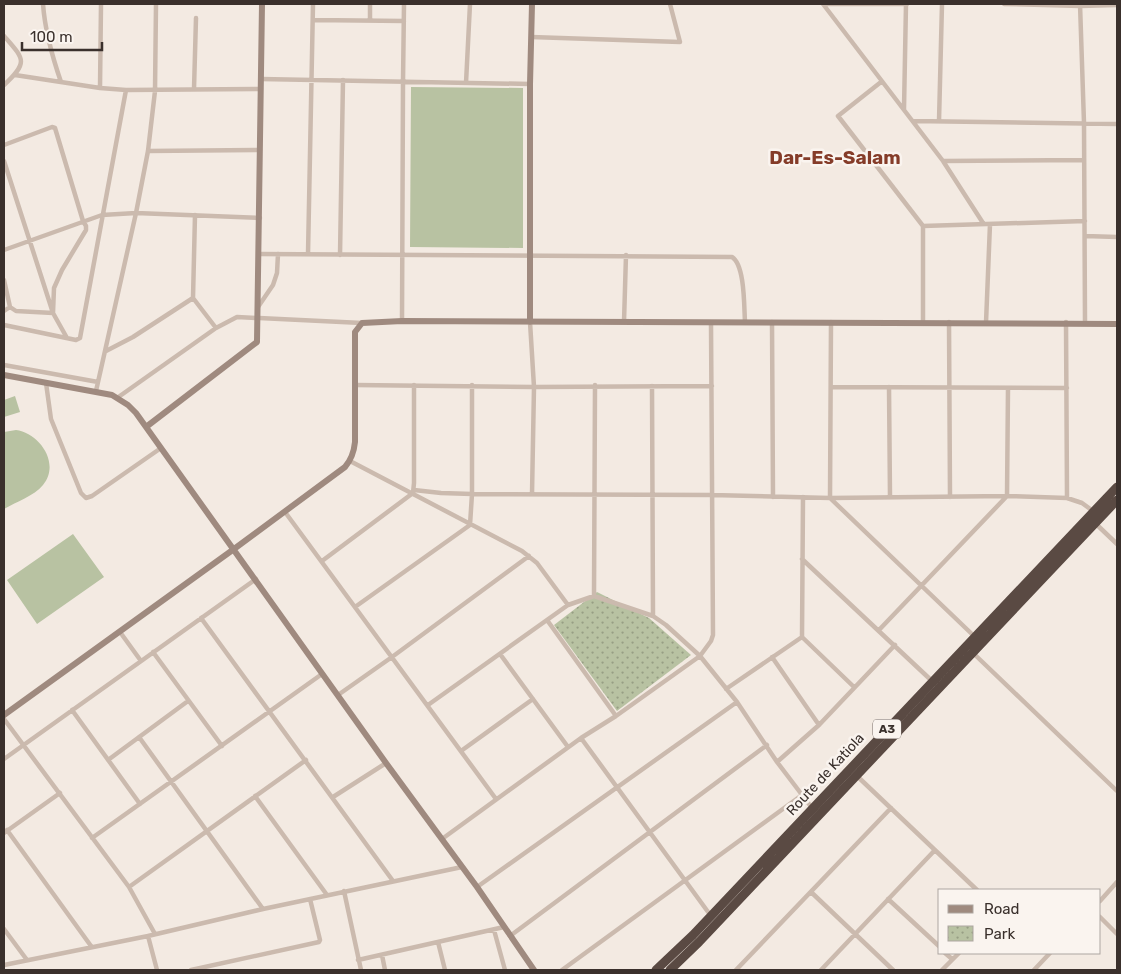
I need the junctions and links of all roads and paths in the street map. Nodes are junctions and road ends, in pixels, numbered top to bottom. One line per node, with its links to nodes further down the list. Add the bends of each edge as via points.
1 (43, 4): 27 (street, via 49,46)
2 (101, 4): 33 (street)
3 (156, 4): 37 (street)
4 (262, 4): 24 (street)
5 (313, 4): 18 (street)
6 (370, 4): 19 (street)
7 (404, 4): 20 (street)
8 (470, 4): 30 (street)
9 (532, 4): 22 (street)
10 (670, 4): 22 (street, via 680,42)
11 (823, 4): 12 (street); 29 (street)
12 (907, 4): 38 (street)
13 (942, 4): 40 (street)
14 (1004, 4): 15 (street)
15 (1080, 5): 16 (street); 41 (street)
16 (1117, 5)
17 (196, 18): 34 (street)
18 (313, 20): 19 (street); 25 (street)
19 (370, 20): 20 (street)
20 (404, 21): 28 (street)
21 (4, 36): 23 (street, via 22,62)
22 (531, 37): 31 (street)
23 (15, 75): 27 (street); 32 (street)
24 (261, 79): 25 (street); 35 (street)
25 (312, 79): 26 (street); 64 (street)
26 (343, 80): 28 (street); 65 (street)
27 (61, 82): 33 (street)
28 (403, 82): 30 (street); 66 (street)
29 (881, 82): 38 (street); 57 (street, via 838,116)
30 (466, 83): 31 (street)
31 (530, 84): 68 (street)
32 (4, 85)
33 (100, 88): 36 (street)
34 (194, 89): 35 (street); 37 (street)
35 (261, 89): 44 (street)
36 (126, 90): 37 (street); 51 (street)
37 (155, 91): 45 (street)
38 (904, 109): 39 (street)
39 (913, 121): 40 (street); 48 (street)
40 (939, 121): 41 (street)
41 (1084, 123): 42 (street); 46 (street)
42 (1117, 124)
43 (4, 145): 53 (street, via 55,128)
44 (260, 150): 45 (street); 52 (street)
45 (148, 151): 49 (street)
46 (1084, 160): 48 (street); 54 (street)
47 (4, 161): 60 (street)
48 (943, 161): 55 (street)
49 (136, 213): 50 (street); 51 (street); 93 (street)
50 (195, 214): 52 (street); 70 (street)
51 (102, 215): 53 (street); 92 (street, via 80,338)
52 (260, 218): 62 (street)
53 (83, 221): 60 (street); 74 (street, via 86,230 54,288)
54 (1084, 221): 56 (street); 58 (street)
55 (983, 223): 56 (street); 57 (street)
56 (990, 224): 88 (street)
57 (924, 226): 82 (street)
58 (1085, 236): 59 (street); 85 (street)
59 (1117, 237)
60 (31, 241): 61 (street); 74 (street)
61 (4, 250)
62 (259, 254): 63 (street); 72 (street)
63 (278, 254): 64 (street); 72 (street, via 273,285)
64 (308, 254): 65 (street)
65 (340, 255): 66 (street)
66 (402, 255): 68 (street); 76 (street)
67 (626, 255): 68 (street); 78 (street); 79 (street, via 736,259 740,269)
68 (530, 256): 77 (street)
69 (4, 280): 71 (street)
70 (193, 298): 91 (street); 93 (street)
71 (10, 306): 73 (street); 74 (street, via 16,310)
72 (257, 309): 75 (street)
73 (4, 311)
74 (53, 313): 92 (street)
75 (256, 317): 86 (street); 91 (street, via 237,317); 112 (street, via 256,344)
76 (402, 320): 77 (street); 86 (street)
77 (530, 322): 78 (street); 104 (street)
78 (624, 322): 87 (street)
79 (745, 322): 80 (street); 87 (street)
80 (772, 322): 81 (street); 123 (street)
81 (830, 322): 82 (street); 105 (street)
82 (923, 322): 83 (street)
83 (949, 322): 88 (street); 107 (street)
84 (1066, 322): 85 (street); 88 (street); 109 (street)
85 (1085, 322): 89 (street)
86 (362, 323): 98 (street, via 355,332)
87 (711, 323): 103 (street)
88 (986, 323)
89 (1117, 324)
90 (4, 325): 92 (street)
91 (216, 328): 111 (street)
92 (66, 338)
93 (106, 351): 96 (street)
94 (4, 365): 96 (street)
95 (4, 375): 97 (street)
96 (98, 382): 110 (street)
97 (46, 383): 110 (street); 113 (street, via 51,419 81,493 86,498)
98 (355, 385): 99 (street); 114 (street, via 355,442)
99 (414, 385): 100 (street); 116 (street)
100 (472, 385): 104 (street); 117 (street)
101 (595, 386): 102 (street); 104 (street); 119 (street)
102 (652, 386): 103 (street); 120 (street)
103 (712, 386): 121 (street)
104 (534, 387): 118 (street)
105 (831, 387): 106 (street); 127 (street)
106 (890, 387): 107 (street); 125 (street)
107 (949, 387): 108 (street); 126 (street)
108 (1008, 388): 109 (street); 122 (street)
109 (1067, 388): 128 (street)
110 (96, 391): 111 (street)
111 (117, 398): 112 (street, via 132,409)
112 (146, 427): 113 (street)
113 (161, 448): 135 (street)
114 (350, 461): 116 (street); 130 (street)
115 (1117, 487): 131 (highway, Route de Katiola / A3)
116 (413, 492): 117 (street); 133 (street); 138 (street)
117 (472, 494): 118 (street); 133 (street)
118 (532, 494): 119 (street)
119 (596, 494): 120 (street); 141 (street)
120 (652, 495): 121 (street); 144 (street)
121 (712, 495): 123 (street); 155 (street, via 712,635)
122 (1007, 496): 126 (street); 128 (street); 140 (street)
123 (773, 497): 124 (street)
124 (803, 497): 127 (street); 137 (street)
125 (890, 497): 126 (street); 127 (street)
126 (950, 497)
127 (830, 498): 140 (street)
128 (1067, 498): 131 (street)
129 (1117, 500): 132 (highway, Route de Katiola / A3)
130 (285, 512): 135 (street); 138 (street)
131 (1094, 512): 150 (highway, Route de Katiola / A3)
132 (1095, 523): 134 (street); 153 (highway, Route de Katiola / A3)
133 (470, 525): 136 (street); 143 (street)
134 (1117, 544)
135 (234, 549): 139 (street); 148 (street)
136 (528, 556): 142 (street, via 537,563); 156 (street)
137 (802, 559): 147 (street); 149 (street)
138 (322, 561): 143 (street)
139 (256, 579): 145 (street); 159 (street)
140 (921, 586): 147 (street); 150 (street)
141 (594, 596): 142 (street); 144 (street)
142 (568, 605): 146 (street)
143 (356, 607): 156 (street)
144 (653, 616): 155 (street)
145 (201, 618): 152 (street); 169 (street)
146 (547, 620): 154 (street); 171 (street)
147 (879, 630): 151 (street)
148 (120, 632): 158 (street); 170 (street)
149 (802, 637): 157 (street); 161 (street)
150 (975, 637): 160 (highway, Route de Katiola / A3)
151 (895, 645): 160 (street); 161 (street)
152 (153, 652): 158 (street); 165 (street)
153 (972, 652): 186 (highway, Route de Katiola / A3); 189 (street)
154 (500, 654): 164 (street); 167 (street)
155 (700, 656): 162 (street); 171 (street)
156 (392, 657): 163 (street); 167 (street)
157 (772, 657): 162 (street); 173 (street)
158 (141, 661): 168 (street)
159 (322, 674): 163 (street); 169 (street)
160 (932, 681): 196 (highway, Route de Katiola / A3)
161 (854, 687): 173 (street)
162 (726, 689): 166 (street)
163 (338, 695): 185 (street)
164 (533, 699): 179 (street); 180 (street)
165 (188, 701): 174 (street); 178 (street)
166 (736, 702): 177 (street); 188 (street)
167 (428, 705): 180 (street)
168 (72, 710): 176 (street); 182 (street)
169 (270, 712): 178 (street); 183 (street)
170 (4, 715)
171 (616, 716): 175 (street)
172 (4, 719): 176 (street)
173 (819, 725): 184 (street)
174 (139, 737): 182 (street); 187 (street)
175 (581, 738): 179 (street); 188 (street)
176 (22, 745): 181 (street); 190 (street)
177 (766, 745): 184 (street); 200 (street)
178 (222, 746): 187 (street)
179 (568, 748): 194 (street)
180 (461, 751): 194 (street)
181 (4, 759)
182 (108, 760): 195 (street)
183 (306, 760): 192 (street); 193 (street)
184 (777, 762): 191 (street)
185 (386, 763): 193 (street); 202 (street)
186 (856, 775): 197 (street); 248 (highway, Route de Katiola / A3)
187 (171, 782): 195 (street); 198 (street)
188 (618, 788): 200 (street); 209 (street)
189 (1117, 791)
190 (60, 794): 199 (street); 201 (street)
191 (802, 794): 196 (street); 206 (street)
192 (255, 796): 198 (street); 213 (street)
193 (333, 797): 205 (street)
194 (496, 799): 202 (street)
195 (140, 804): 201 (street)
196 (812, 808): 218 (highway, Route de Katiola / A3)
197 (891, 808): 203 (street); 212 (street)
198 (206, 831): 208 (street); 217 (street)
199 (6, 832): 229 (street)
200 (650, 833): 206 (street); 227 (street)
201 (92, 838): 208 (street)
202 (442, 839): 204 (street)
203 (935, 850): 210 (street); 215 (street)
204 (462, 867): 205 (street); 209 (street)
205 (393, 881): 211 (street)
206 (685, 882): 218 (street); 246 (street)
207 (1117, 882): 216 (street)
208 (129, 887): 223 (street)
209 (477, 887): 220 (street)
210 (976, 889)
211 (344, 891): 213 (street); 237 (street)
212 (811, 892): 224 (street); 249 (street)
213 (327, 895): 214 (street)
214 (310, 899): 217 (street); 240 (street, via 319,942)
215 (888, 899): 224 (street); 230 (street)
216 (1101, 900)
217 (263, 909): 223 (street)
218 (711, 916): 247 (highway, Route de Katiola / A3)
219 (1101, 918): 225 (street)
220 (504, 927): 222 (street); 227 (street)
221 (4, 928): 236 (street)
222 (494, 930): 228 (street); 244 (street)
223 (154, 934): 226 (street)
224 (855, 934): 250 (street); 251 (street)
225 (1117, 934)
226 (148, 936): 229 (street); 239 (street)
227 (510, 936): 245 (street)
228 (438, 942): 234 (street); 243 (street)
229 (91, 946): 236 (street)
230 (938, 946)
231 (946, 954): 235 (street)
232 (958, 954): 235 (street)
233 (1046, 954): 253 (street)
234 (382, 955): 237 (street); 242 (street)
235 (952, 959): 252 (street)
236 (26, 960): 238 (street)
237 (358, 960): 241 (street)
238 (4, 966)
239 (156, 970)
240 (191, 970)
241 (360, 970)
242 (385, 970)
243 (445, 970)
244 (505, 970)
245 (534, 970)
246 (562, 970)
247 (656, 970)
248 (670, 970)
249 (736, 970)
250 (822, 970)
251 (893, 970)
252 (942, 970)
253 (1034, 970)

